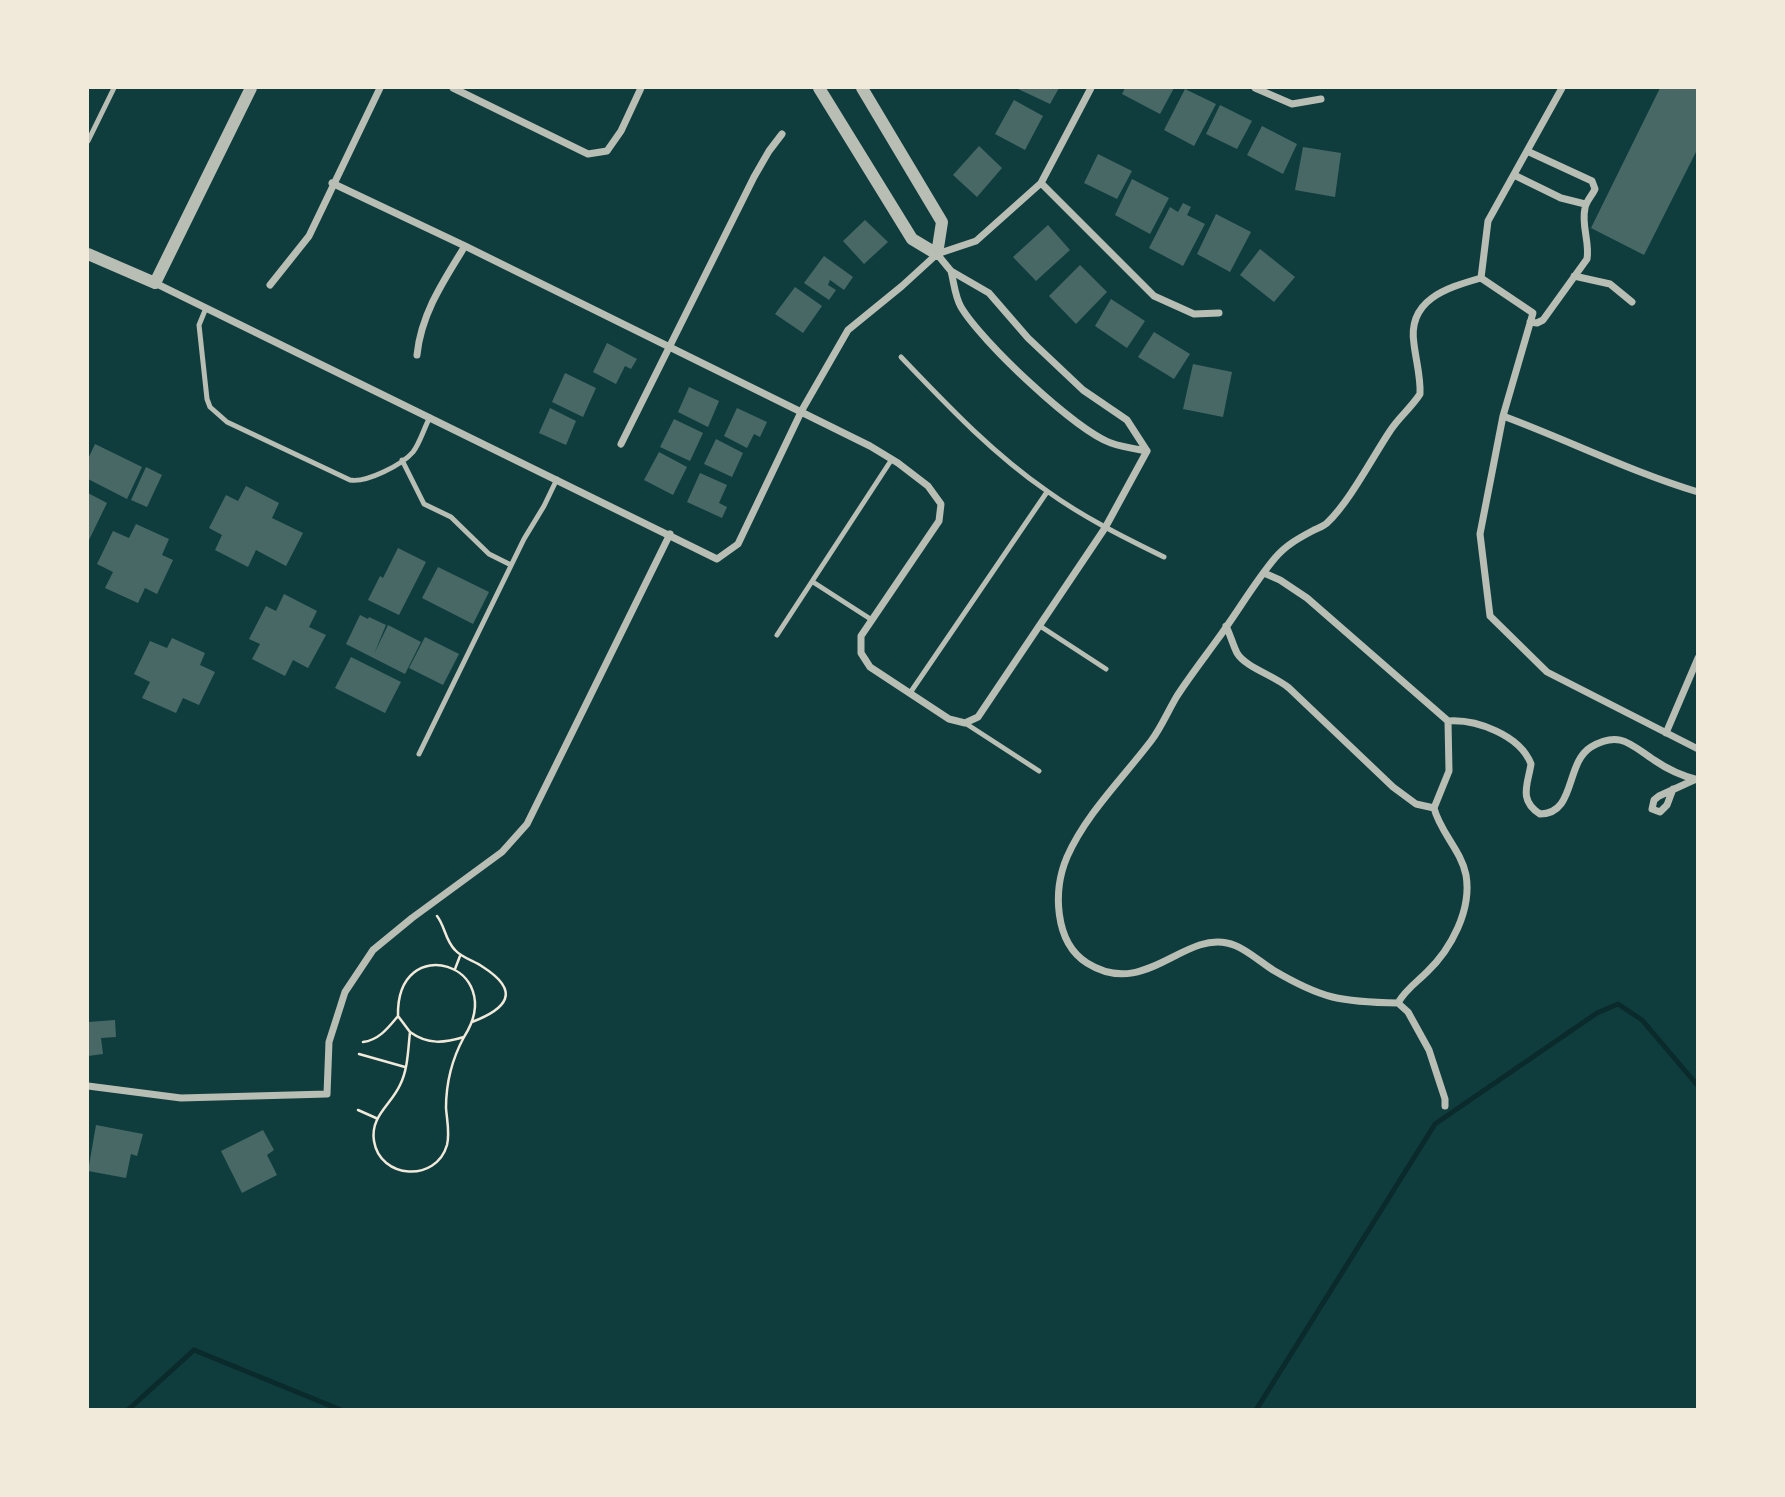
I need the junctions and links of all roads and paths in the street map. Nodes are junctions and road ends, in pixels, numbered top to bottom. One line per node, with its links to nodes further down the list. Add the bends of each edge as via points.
1 (114, 88): 13 (lane)
2 (251, 88): 25 (street)
3 (380, 88): 16 (street)
4 (453, 88): 5 (street, via 588,154 607,150)
5 (642, 88)
6 (819, 88): 21 (street, via 912,239)
7 (862, 88): 21 (street, via 942,222)
8 (1091, 88): 17 (street)
9 (1255, 88): 11 (street, via 1292,104)
10 (1563, 88): 14 (street)
11 (1321, 99)
12 (782, 134): 31 (street, via 754,177)
13 (88, 141)
14 (1527, 151): 15 (street); 18 (street, via 1592,181 1595,189)
15 (1514, 175): 18 (street, via 1561,198); 24 (street, via 1488,221)
16 (332, 183): 19 (street); 26 (street, via 309,236)
17 (1041, 183): 21 (street, via 976,240); 29 (street, via 1154,296 1194,314)
18 (1586, 204): 23 (street, via 1589,247 1587,259)
19 (466, 246): 31 (street); 32 (street, via 437,291 419,334)
20 (88, 254): 25 (street)
21 (937, 254): 22 (street); 34 (street, via 848,330)
22 (951, 271): 38 (street, via 989,293 1075,383 1127,420); 38 (street, via 960,305 975,326 1044,395 1110,443)
23 (1574, 276): 27 (street, via 1610,284); 30 (street, via 1544,320)
24 (1481, 278): 30 (street, via 1532,313); 48 (street, via 1437,293 1416,316 1412,328 1420,394 1326,525 1292,541)
25 (155, 282): 28 (street)
26 (270, 285)
27 (1632, 302)
28 (206, 308): 36 (street); 40 (lane, via 200,325 202,356 207,399 216,415 350,480 369,480)
29 (1219, 313)
30 (1530, 321): 35 (street)
31 (671, 346): 34 (street); 37 (street)
32 (417, 355)
33 (901, 357): 42 (lane, via 966,425)
34 (802, 411): 39 (street); 45 (street, via 738,544 717,559)
35 (1503, 416): 43 (street); 59 (street, via 1480,534 1490,616 1547,672)
36 (430, 418): 40 (lane, via 412,453); 41 (street)
37 (621, 444)
38 (1147, 451): 44 (street)
39 (892, 459): 49 (lane); 50 (street, via 929,486 941,504 939,521)
40 (402, 460): 47 (lane, via 424,504 451,517 489,554)
41 (557, 480): 45 (street); 47 (lane)
42 (1047, 492): 44 (lane); 56 (lane)
43 (1698, 492)
44 (1105, 528): 46 (lane); 51 (street)
45 (670, 534): 77 (street, via 527,824 502,852 373,950 345,992 329,1042 327,1094 181,1098)
46 (1164, 557)
47 (511, 565): 61 (lane)
48 (1264, 573): 52 (street); 57 (street, via 1307,598)
49 (813, 582): 50 (lane); 53 (lane)
50 (872, 620): 56 (street, via 861,636 861,653 870,667)
51 (1040, 626): 55 (lane); 58 (street, via 978,717)
52 (1226, 626): 65 (street, via 1245,662 1280,680 1392,787 1416,804); 69 (street, via 1152,740 1097,808 1066,859 1060,885 1062,930 1084,961 1114,973 1137,972 1189,949 1228,943 1304,988 1332,999)
53 (777, 635)
54 (1698, 658): 59 (street)
55 (1106, 669)
56 (910, 693): 58 (street, via 949,719)
57 (1448, 721): 63 (street, via 1491,729 1524,752 1531,764 1527,798 1540,814 1560,806 1578,759 1605,741 1627,741); 65 (street, via 1449,771)
58 (965, 723): 62 (lane)
59 (1666, 733): 60 (street)
60 (1698, 750)
61 (419, 754)
62 (1039, 771)
63 (1696, 780): 64 (street)
64 (1673, 789)
65 (1434, 808): 69 (street, via 1461,858 1465,898 1450,945)
66 (437, 916): 67 (path, via 447,940)
67 (461, 955): 68 (path); 71 (path, via 485,968 505,989 501,1007)
68 (454, 969): 70 (path, via 438,964 413,973 400,991); 71 (path, via 474,991)
69 (1398, 1003): 78 (street, via 1429,1050)
70 (398, 1016): 72 (path); 74 (path, via 381,1035)
71 (472, 1022): 73 (path)
72 (410, 1032): 73 (path, via 439,1043); 76 (path)
73 (464, 1037): 80 (path, via 449,1076 447,1147 433,1166 419,1173 394,1167 378,1153 373,1129)
74 (363, 1042)
75 (359, 1054): 76 (path)
76 (405, 1067): 80 (path, via 400,1084)
77 (88, 1086)
78 (1444, 1106)
79 (358, 1110): 80 (path)
80 (376, 1118)

